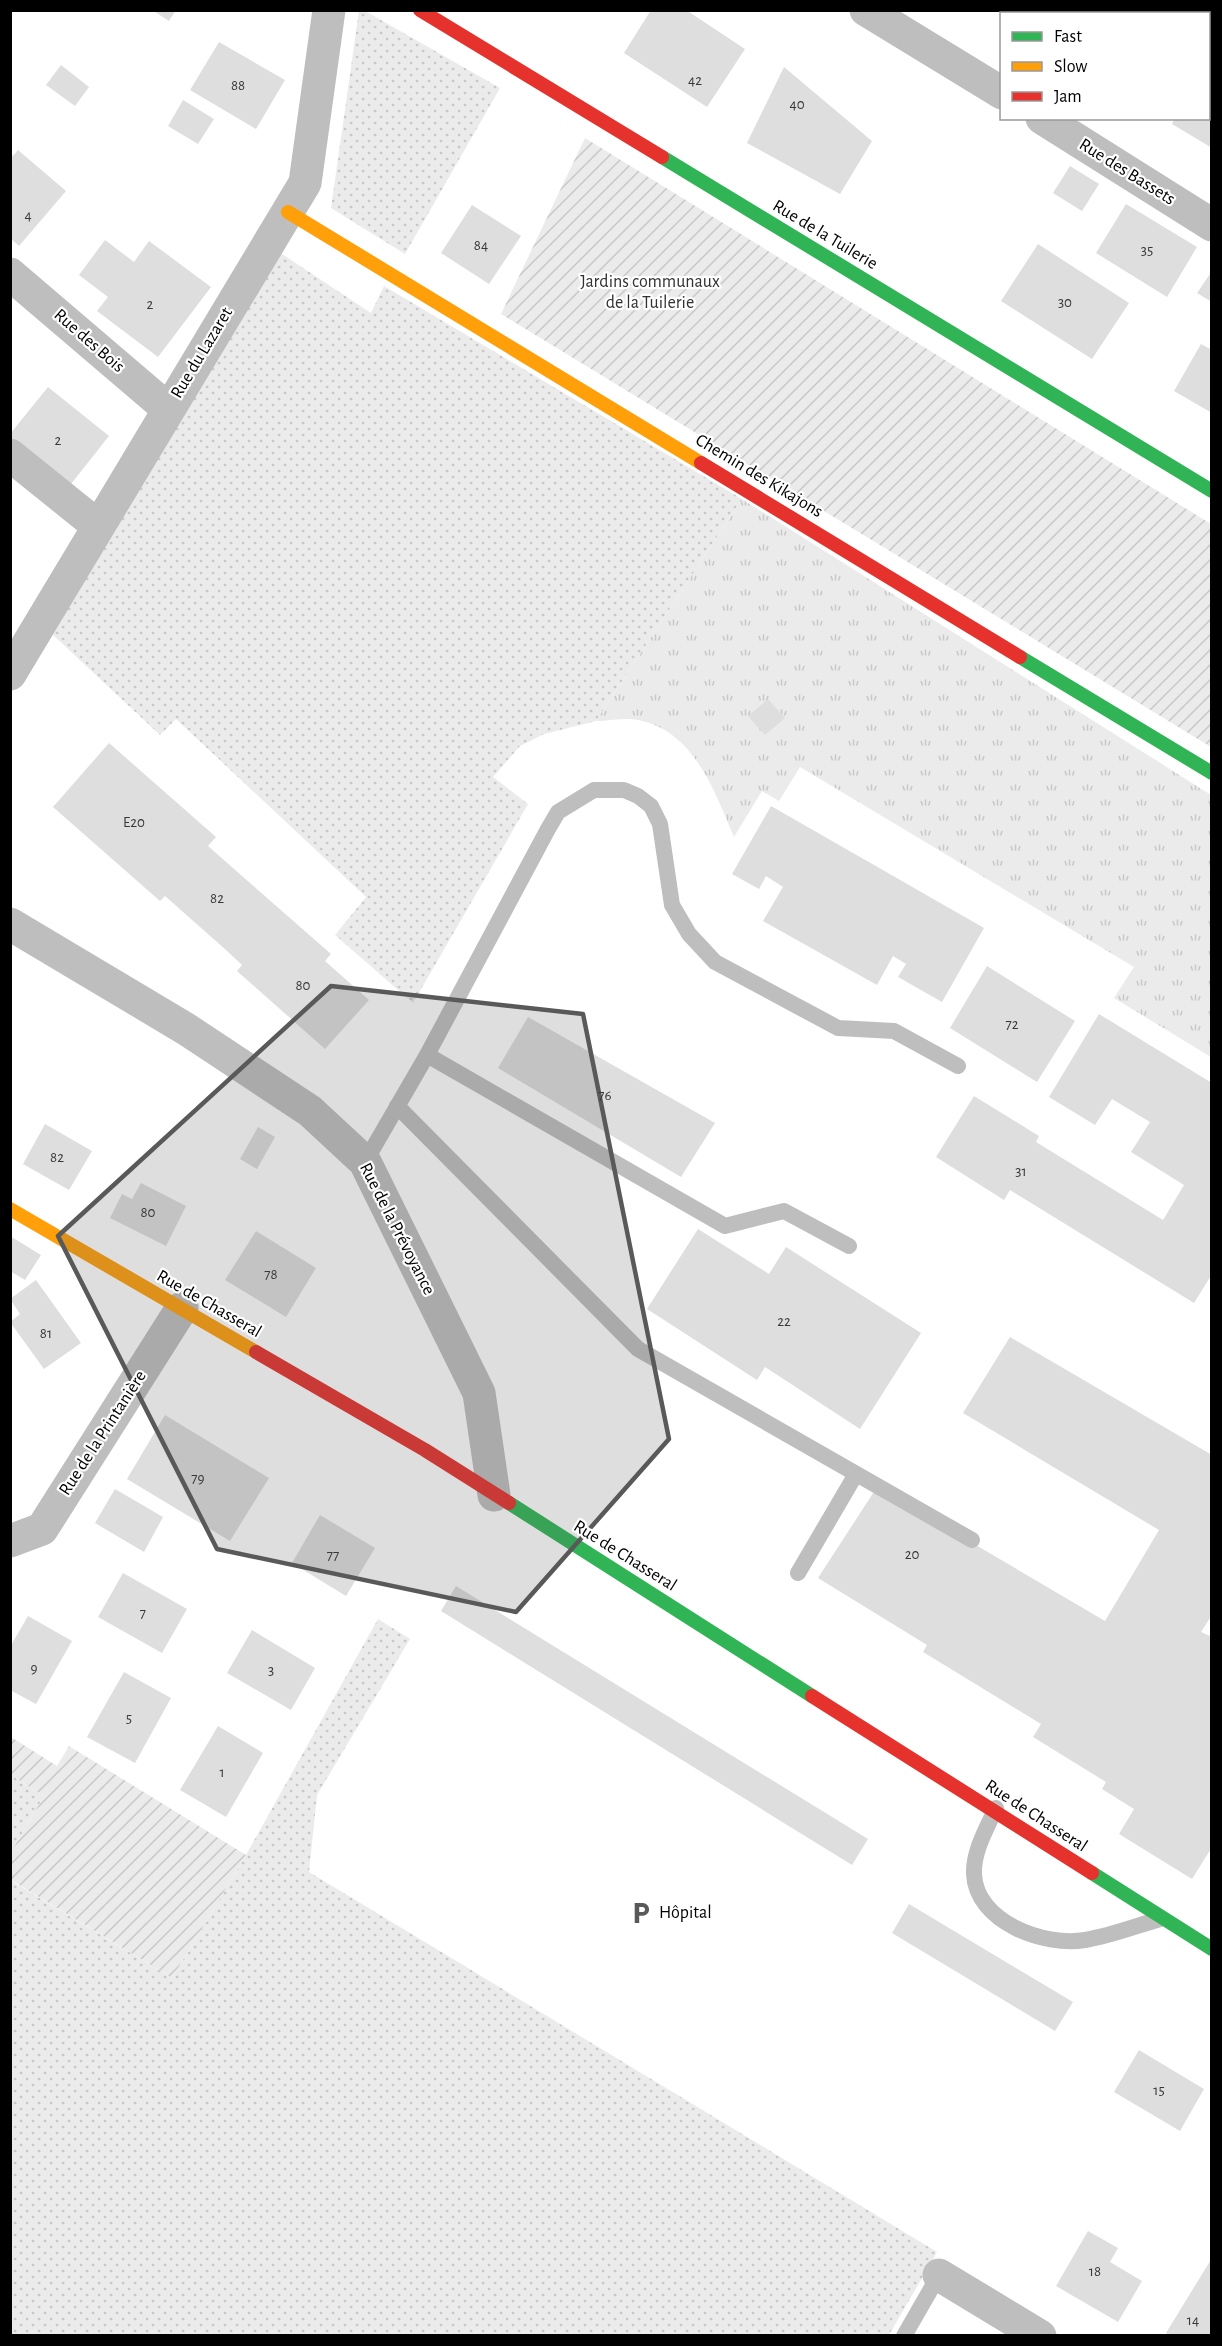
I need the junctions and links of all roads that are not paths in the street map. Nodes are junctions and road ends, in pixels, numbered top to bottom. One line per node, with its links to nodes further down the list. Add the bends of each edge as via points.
1 (329, 10): 6 (street, Rue du Lazaret, via 305,183)
2 (420, 10): 11 (street, Rue de la Tuilerie)
3 (866, 10): 4 (street)
4 (1000, 92)
5 (1045, 120): 7 (street, Rue des Bassets)
6 (288, 212): 9 (street, Rue du Lazaret); 14 (street, Chemin des Kikajons)
7 (1212, 225)
8 (10, 274): 9 (street, Rue des Bois)
9 (168, 409): 12 (street, Rue du Lazaret)
10 (10, 455): 12 (street)
11 (1212, 491)
12 (98, 526): 13 (street, Rue du Lazaret)
13 (10, 674)
14 (1212, 773)
15 (10, 924): 19 (street, Rue de la Prévoyance, via 186,1029 310,1111)
16 (427, 1055): 17 (lane, via 558,812 588,793 608,788 624,790 651,806 660,824 672,905 689,934 715,962 838,1028 894,1031); 18 (lane); 21 (lane, via 725,1226 784,1211)
17 (958, 1066)
18 (398, 1106): 19 (lane); 23 (lane, via 638,1349)
19 (365, 1162): 24 (street, Rue de la Prévoyance, via 479,1393)
20 (10, 1209): 22 (street, Rue de Chasseral)
21 (849, 1246)
22 (182, 1308): 24 (street, Rue de Chasseral, via 425,1450); 26 (street, Rue de la Printanière, via 42,1529)
23 (856, 1474): 25 (lane); 27 (lane)
24 (494, 1495): 28 (street, Rue de Chasseral, via 939,1777)
25 (972, 1540)
26 (10, 1541)
27 (798, 1573)
28 (996, 1809): 29 (street, Rue de Chasseral); 29 (lane, via 978,1848 974,1874 982,1901 1020,1930 1048,1940 1084,1940)
29 (1160, 1918): 30 (street, Rue de Chasseral)
30 (1212, 1949)
31 (939, 2275): 32 (lane); 33 (street)
32 (904, 2336)
33 (1040, 2336)

